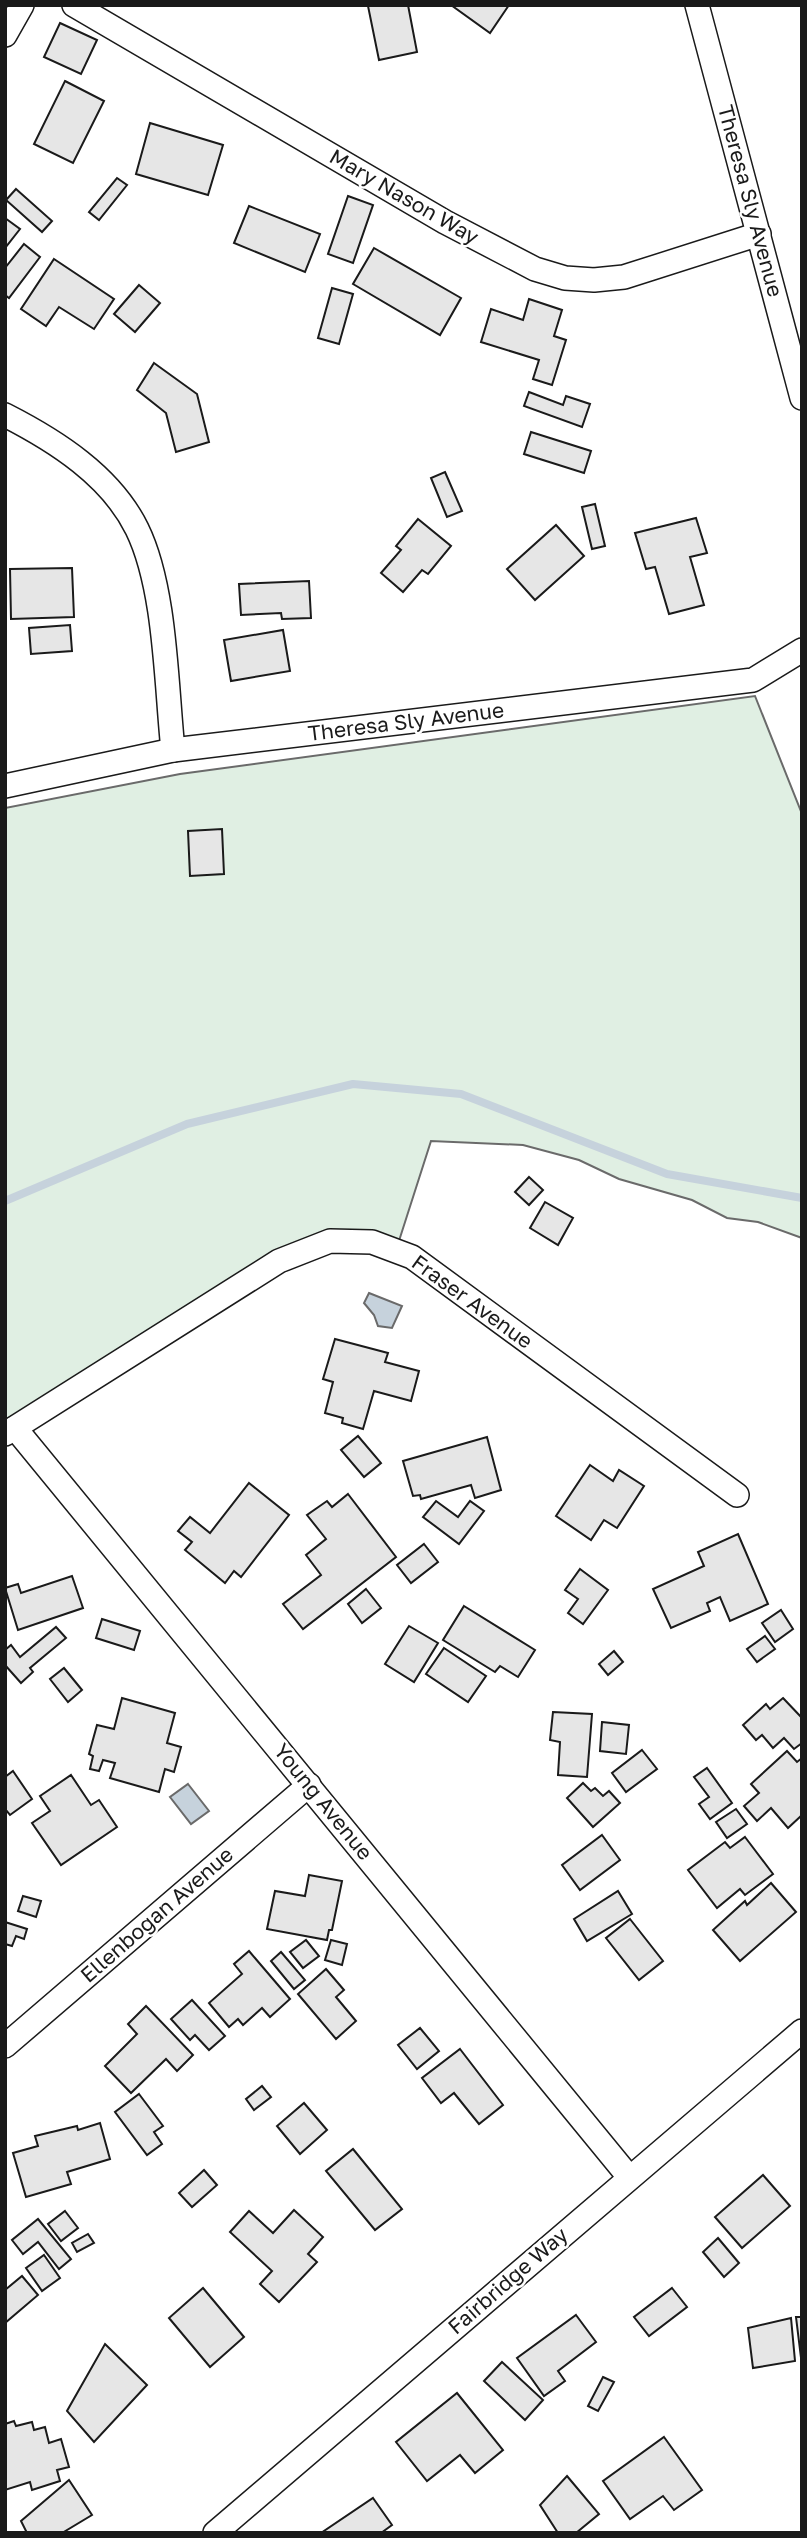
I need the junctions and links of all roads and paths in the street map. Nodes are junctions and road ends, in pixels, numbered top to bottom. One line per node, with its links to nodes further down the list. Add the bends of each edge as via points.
1 (22, 5): 4 (street)
2 (74, 5): 5 (street, Mary Nason Way, via 445,222 535,269 565,278 624,277)
3 (697, 5): 5 (street, Theresa Sly Avenue)
4 (5, 35)
5 (759, 234): 6 (street, Theresa Sly Avenue)
6 (802, 398)
7 (5, 415): 9 (street, via 80,461 136,526 159,603)
8 (802, 650): 9 (street, Theresa Sly Avenue, via 752,680)
9 (173, 750): 10 (street, Theresa Sly Avenue)
10 (5, 786)
11 (10, 1431): 12 (street, Fraser Avenue, via 279,1261 330,1241 373,1242 412,1257); 13 (street, Young Avenue)
12 (737, 1495)
13 (309, 1785): 15 (street, Ellenbogan Avenue); 16 (street, Young Avenue)
14 (802, 2031): 16 (street, Fairbridge Way)
15 (5, 2046)
16 (629, 2178): 17 (street, Fairbridge Way)
17 (215, 2533)

